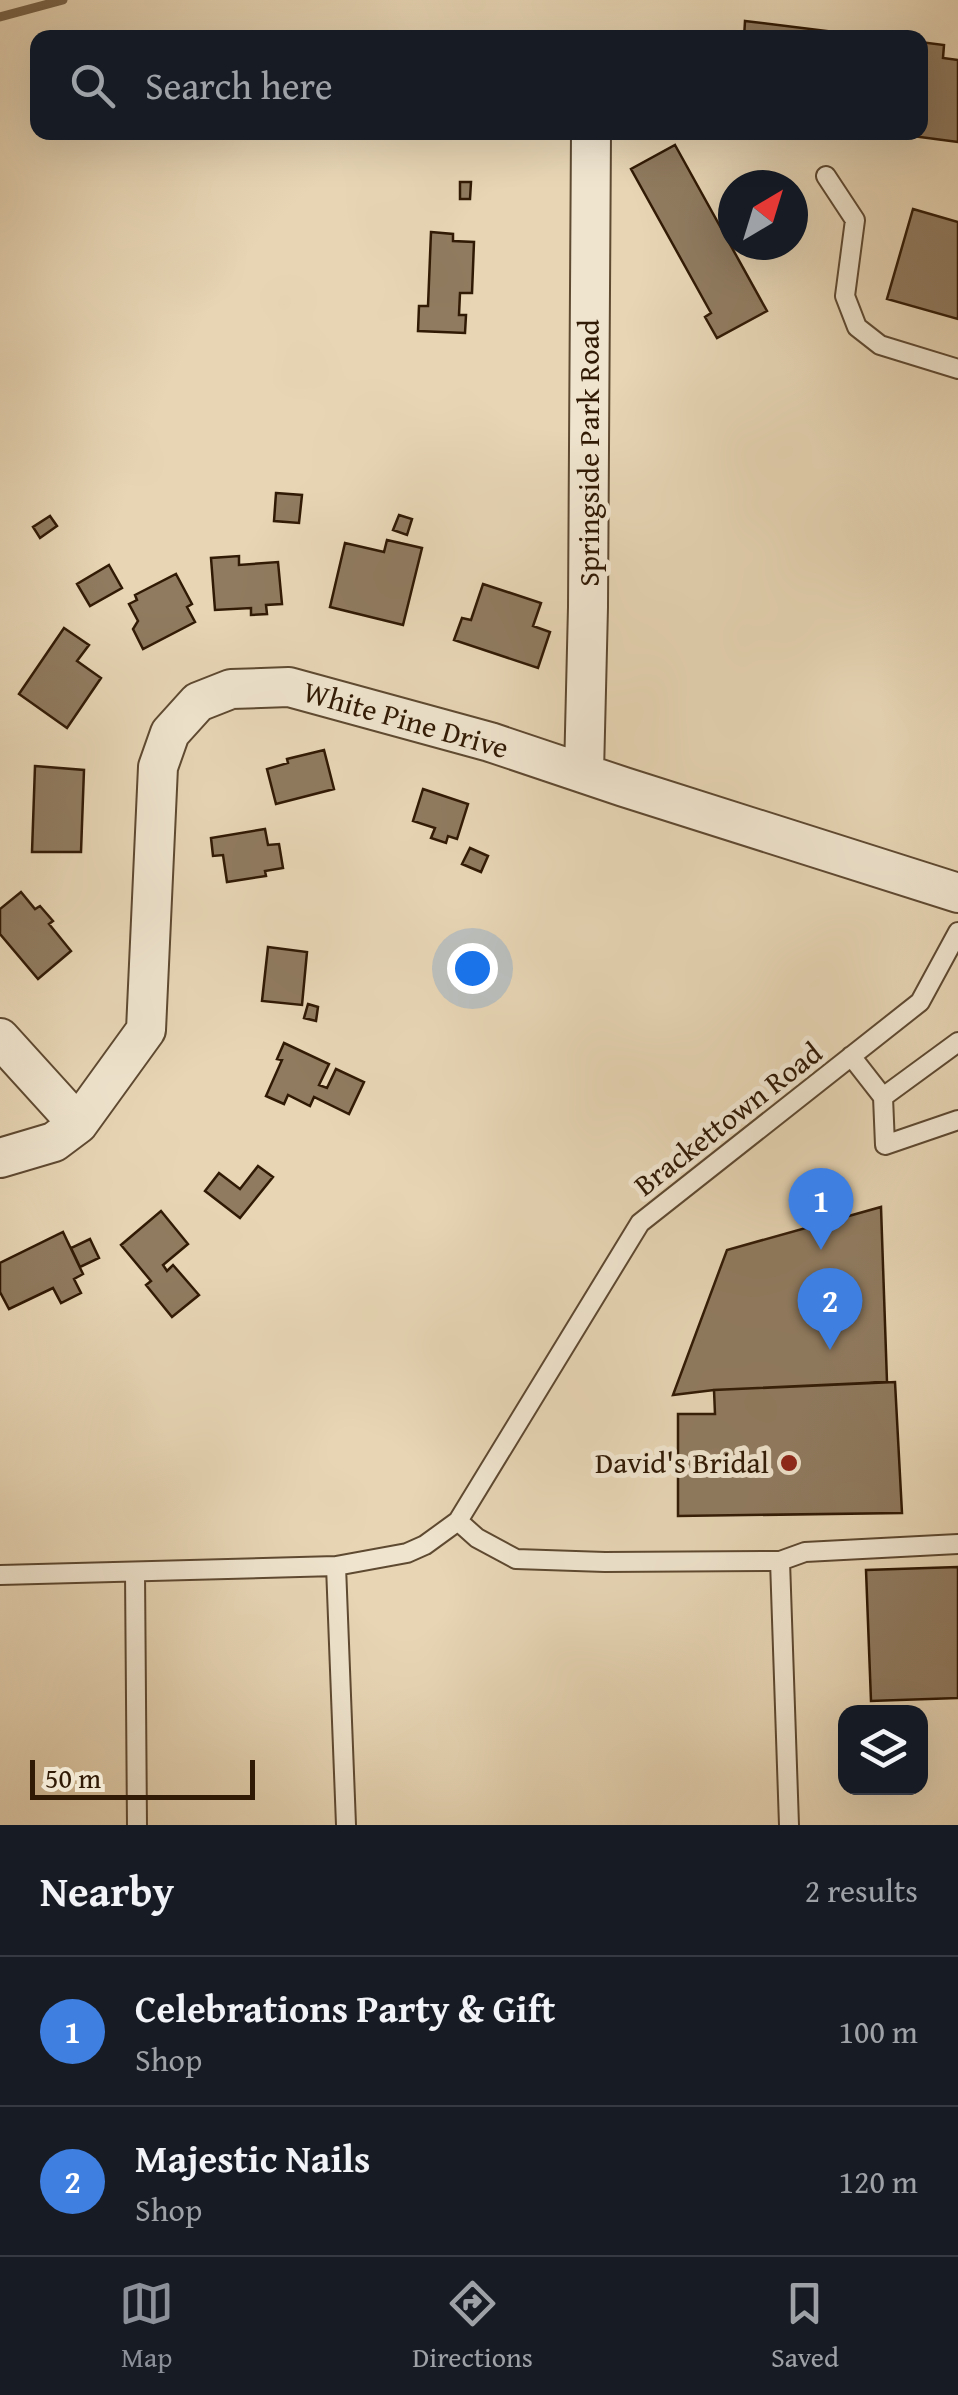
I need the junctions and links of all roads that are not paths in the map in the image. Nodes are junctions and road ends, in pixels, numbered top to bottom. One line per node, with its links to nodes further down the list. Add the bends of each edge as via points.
1 (591, 140): 4 (street, Springside Park Road)
2 (826, 176): 3 (lane, via 855,220 845,296 857,327 880,345)
3 (958, 369)
4 (584, 773): 5 (street, White Pine Drive); 12 (street, White Pine Drive, via 289,686 231,689 198,702 170,733 158,767 146,1030)
5 (958, 893)
6 (958, 932): 9 (lane, Brackettown Road, via 920,1002)
7 (0, 1038): 12 (street)
8 (958, 1042): 10 (lane)
9 (851, 1056): 10 (lane); 14 (lane, Brackettown Road, via 640,1223)
10 (883, 1097): 11 (lane, via 885,1145)
11 (958, 1120)
12 (78, 1124): 13 (street, White Pine Drive, via 54,1142)
13 (0, 1158)
14 (458, 1522): 16 (lane, via 516,1559); 17 (lane, via 408,1553)
15 (958, 1544): 16 (lane, via 806,1552)
16 (780, 1561): 22 (lane)
17 (336, 1566): 18 (lane); 21 (lane)
18 (135, 1572): 19 (lane); 20 (lane)
19 (0, 1575)
20 (137, 1825)
21 (346, 1825)
22 (789, 1825)

